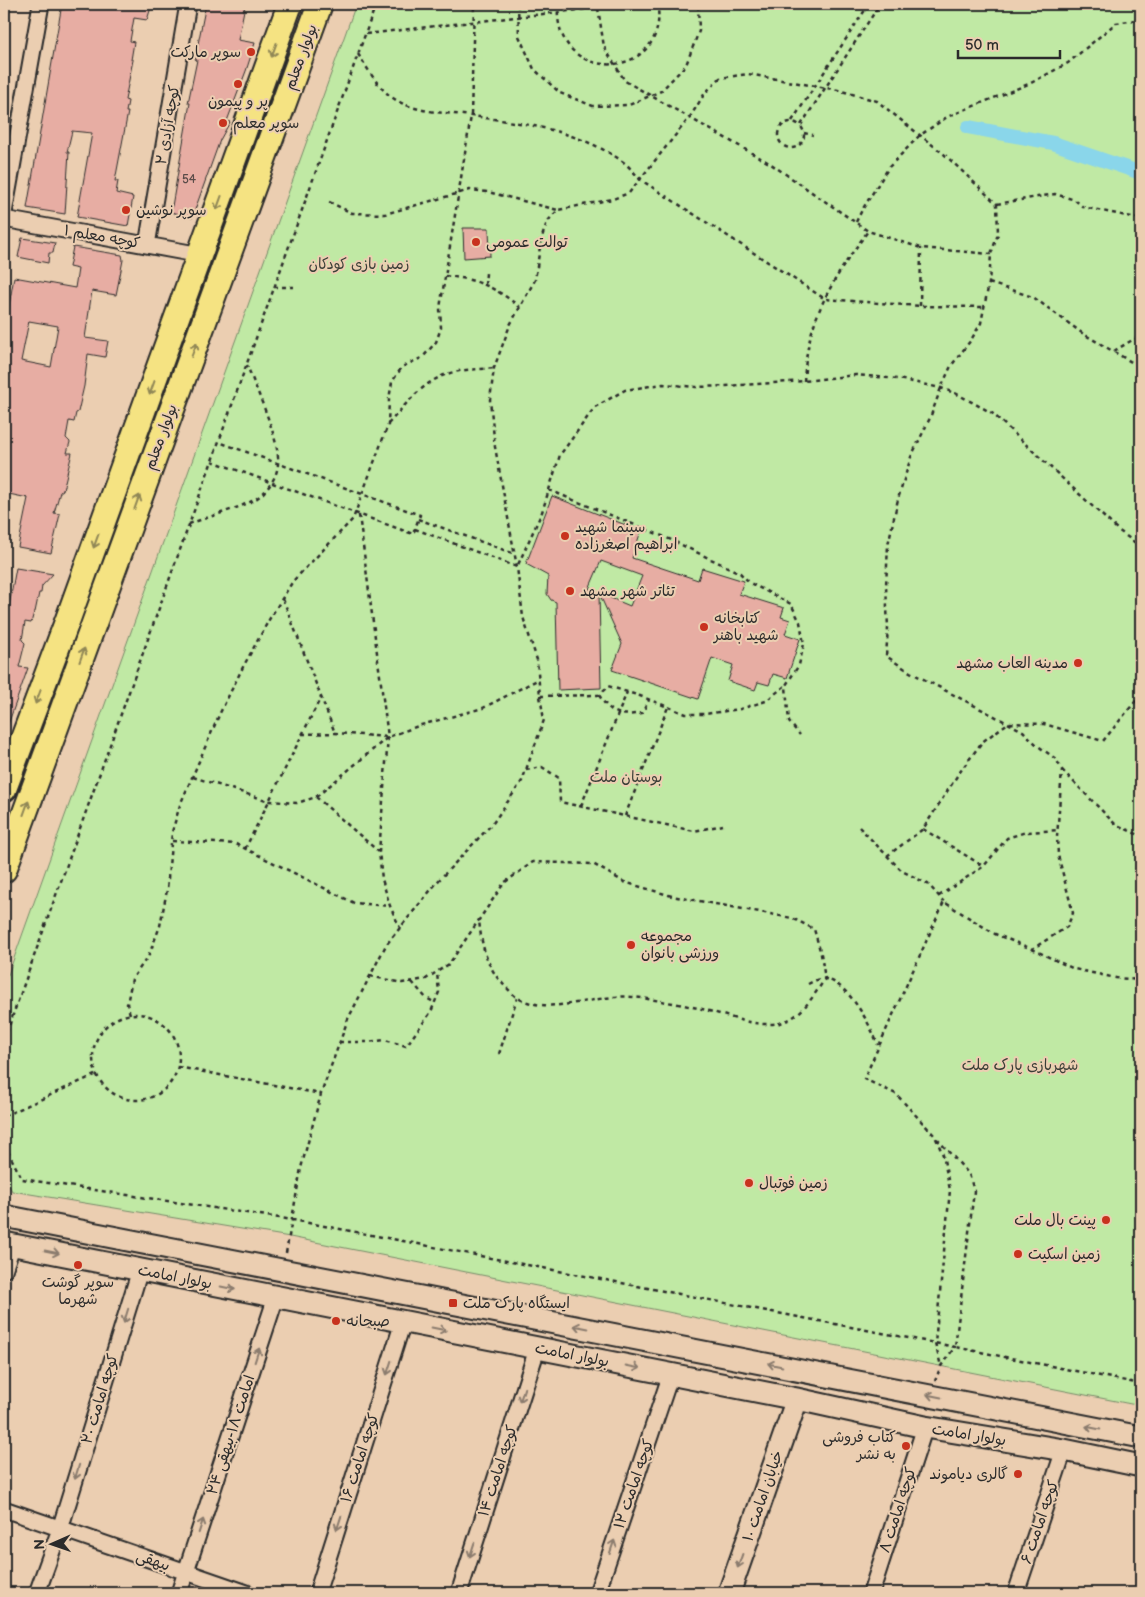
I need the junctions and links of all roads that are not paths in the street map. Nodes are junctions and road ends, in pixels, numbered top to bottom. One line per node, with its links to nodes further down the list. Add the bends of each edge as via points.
1 (41, 4): 5 (street)
2 (188, 4): 7 (street, کوچه آزادی ۲)
3 (290, 4): 8 (main road, بولوار معلم, one-way to 8)
4 (320, 4): 10 (main road, بولوار معلم, one-way to 4)
5 (4, 213)
6 (4, 219): 7 (street, کوچه معلم ۱)
7 (147, 245): 8 (street, کوچه معلم ۱)
8 (201, 255): 9 (main road, بولوار معلم, one-way to 9, via 68,619)
9 (10, 749): 10 (main road); 11 (main road, بولوار معلم)
10 (44, 759): 12 (main road, بولوار معلم, one-way to 10)
11 (4, 789)
12 (4, 870)
13 (4, 1216): 23 (main road, بولوار امامت, one-way to 13)
14 (8, 1243): 15 (street); 16 (main road, بولوار امامت, one-way to 16)
15 (4, 1270)
16 (140, 1270): 17 (main road, بولوار امامت, one-way to 17); 27 (street, کوچه امامت ۲۰, one-way to 27)
17 (276, 1297): 18 (main road, بولوار امامت); 28 (street, امامت ۱۸-بیهقی ۲۴, one-way to 17)
18 (403, 1322): 19 (main road, بولوار امامت, one-way to 19); 32 (street, کوچه امامت ۱۶, one-way to 32)
19 (537, 1349): 20 (main road, بولوار امامت, one-way to 20); 33 (street, کوچه امامت ۱۴, one-way to 33)
20 (671, 1374): 21 (main road, بولوار امامت); 34 (street, کوچه امامت ۱۲, one-way to 20)
21 (797, 1399): 22 (main road, بولوار امامت); 35 (main road, خیابان امامت ۱۰, one-way to 35)
22 (925, 1427): 24 (main road, بولوار امامت); 36 (street, کوچه امامت ۸)
23 (1141, 1437)
24 (1064, 1450): 25 (main road, بولوار امامت); 37 (street, کوچه امامت ۶)
25 (1141, 1466)
26 (4, 1509): 27 (street, بیهقی)
27 (60, 1528): 28 (street, بیهقی); 29 (street, کوچه امامت ۲۰)
28 (186, 1572): 30 (street, امامت ۱۸-بیهقی ۲۴); 31 (street, بیهقی)
29 (37, 1593)
30 (179, 1593)
31 (247, 1593)
32 (317, 1593)
33 (459, 1593)
34 (597, 1593)
35 (729, 1593)
36 (871, 1593)
37 (1016, 1593)

